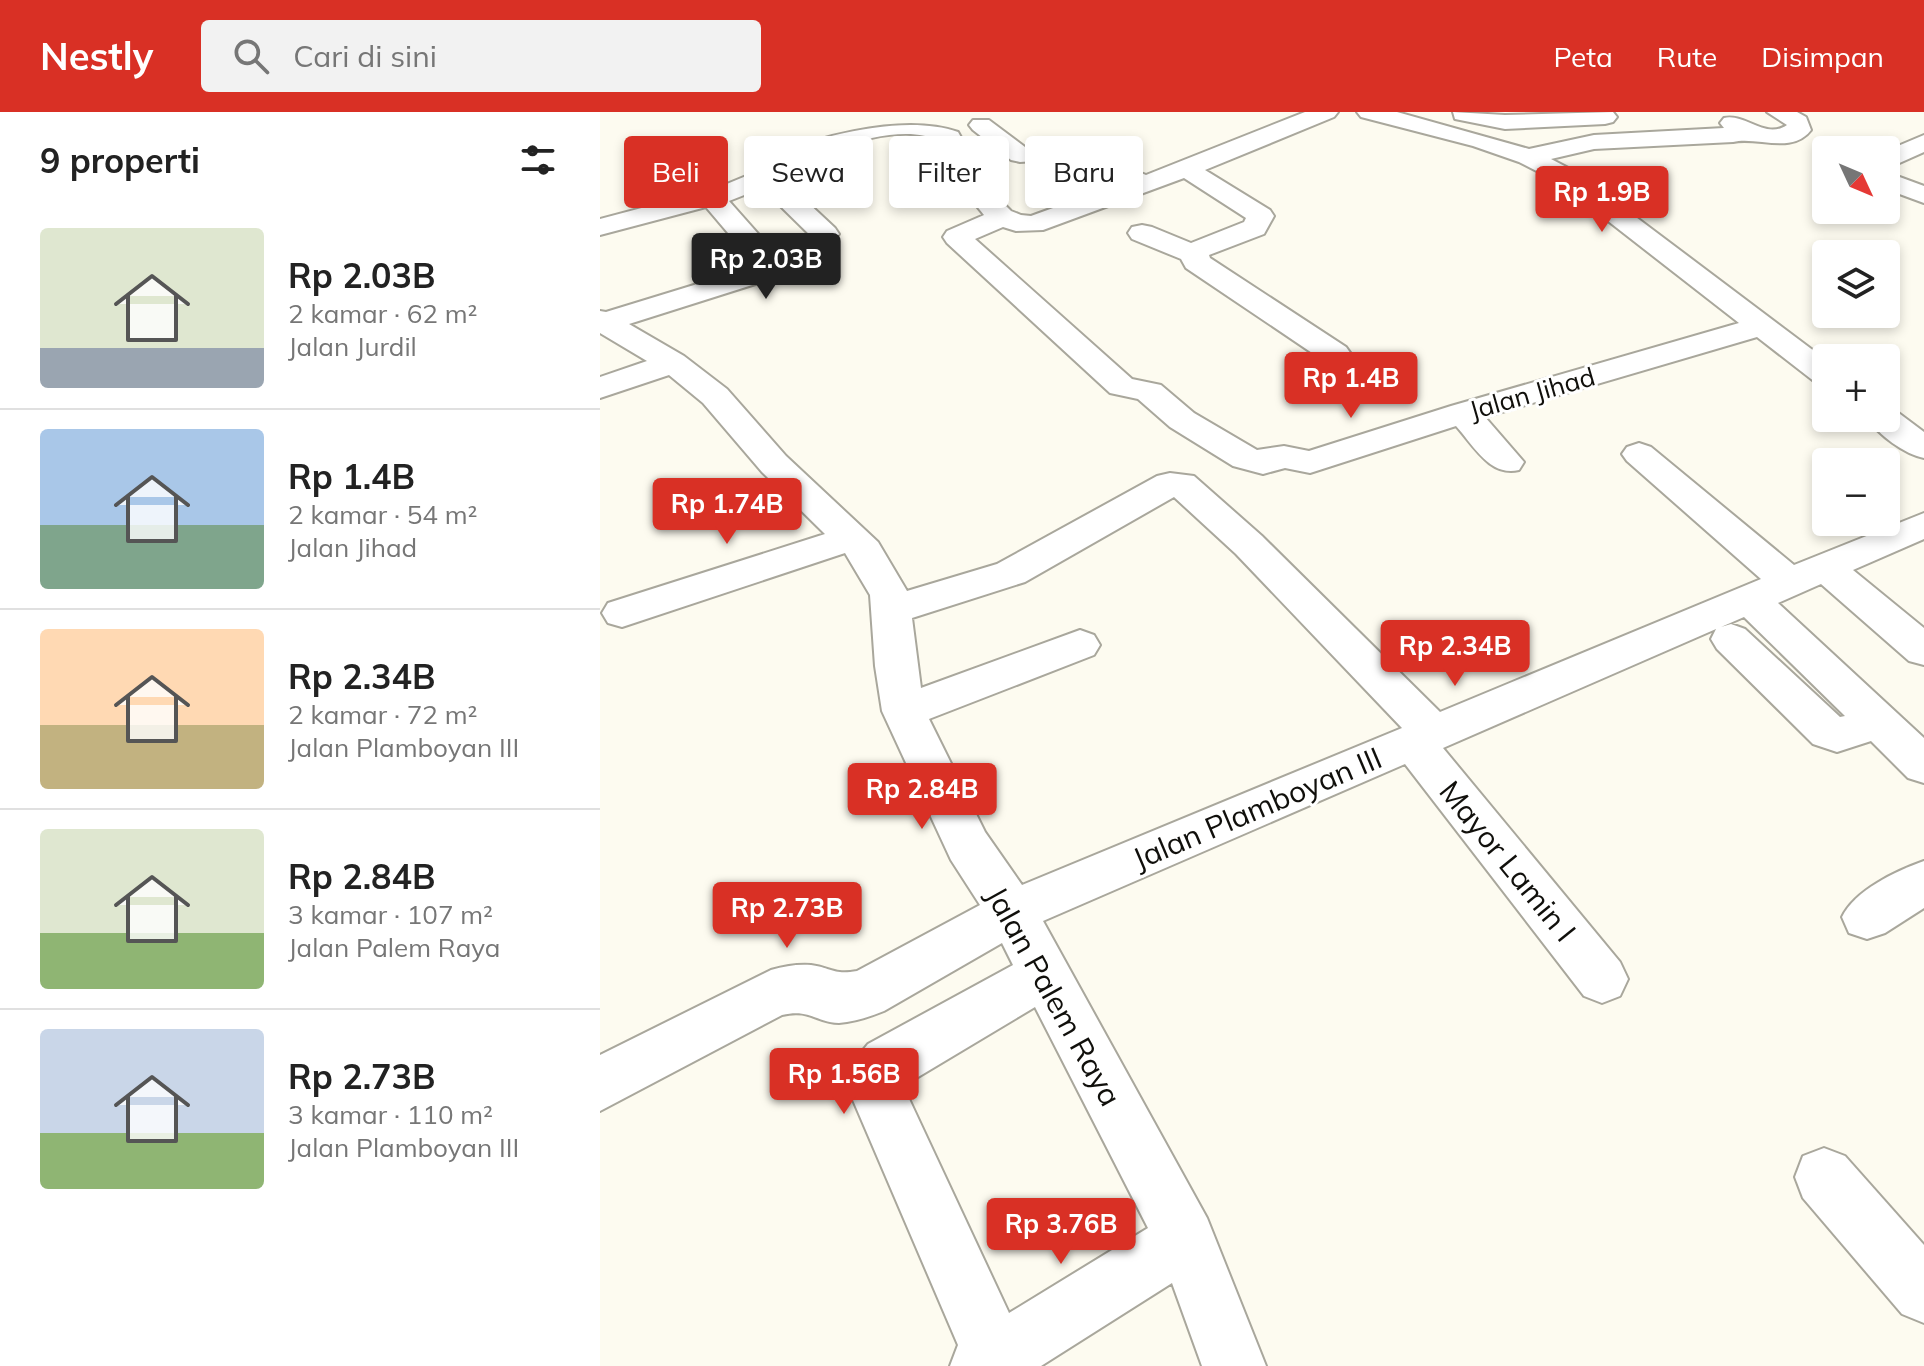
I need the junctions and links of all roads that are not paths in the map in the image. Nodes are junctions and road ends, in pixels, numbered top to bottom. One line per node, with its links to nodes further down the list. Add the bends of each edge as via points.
1 (1326, 112): 13 (street)
2 (1369, 112): 5 (street)
3 (1457, 112): 4 (street, via 1505,122)
4 (1630, 115)
5 (1414, 118): 12 (street)
6 (1737, 122): 7 (street, via 1765,136); 12 (street, via 1733,135 1594,142)
7 (1792, 123)
8 (981, 125): 14 (street, via 1020,155 1069,151)
9 (860, 136): 20 (street, via 887,128 923,127 949,137 975,189)
10 (1924, 142): 11 (street)
11 (1900, 154)
12 (1528, 157): 26 (street, via 1591,192)
13 (1186, 169): 14 (street); 24 (street, via 1261,216 1254,228)
14 (1145, 184): 20 (street, via 1033,224)
15 (1900, 186): 16 (street)
16 (1924, 195)
17 (673, 208): 21 (street)
18 (721, 208): 25 (street, via 771,270)
19 (798, 208): 23 (street)
20 (1003, 217): 31 (street, Jalan Jihad, via 957,237 1121,386 1149,392 1182,420 1245,458 1310,462)
21 (600, 227)
22 (1142, 233): 24 (street)
23 (825, 234)
24 (1195, 254): 27 (street, via 1196,262)
25 (602, 323): 28 (street, Jalan Palem Raya)
26 (1761, 326): 29 (street); 31 (street, Jalan Jihad)
27 (1335, 354)
28 (673, 363): 30 (street); 37 (street, Jalan Palem Raya, via 715,396 774,464)
29 (1812, 364)
30 (600, 388)
31 (1463, 413): 35 (street)
32 (1900, 430): 33 (street)
33 (1924, 448)
34 (1639, 454): 38 (street)
35 (1507, 462)
36 (1924, 525): 38 (street, Jalan Plamboyan III)
37 (852, 538): 40 (street, Jalan Palem Raya, via 878,573); 41 (street)
38 (1806, 574): 39 (street, Jalan Plamboyan III); 44 (street)
39 (1750, 600): 46 (street); 47 (street, Jalan Plamboyan III)
40 (893, 610): 45 (street, Jalan Palem Raya); 47 (street, Mayor Lamin I, via 1011,573 1146,496 1181,484 1249,545)
41 (622, 613)
42 (1731, 639): 46 (street, via 1828,732 1837,735)
43 (1080, 645): 45 (street)
44 (1924, 650)
45 (904, 711): 50 (street, Jalan Palem Raya, via 968,846)
46 (1877, 722): 48 (street)
47 (1424, 738): 50 (street, Jalan Plamboyan III); 53 (street, Mayor Lamin I)
48 (1924, 765)
49 (1924, 882): 51 (street)
50 (1012, 912): 52 (street, Jalan Palem Raya); 54 (street, Jalan Plamboyan III, via 865,994 836,999 794,988 771,994)
51 (1867, 917)
52 (1045, 974): 56 (street, Jalan Palem Raya); 58 (street, via 887,1063 875,1086)
53 (1602, 979)
54 (600, 1084)
55 (1824, 1177): 57 (street)
56 (1186, 1239): 58 (street); 59 (street, Jalan Palem Raya)
57 (1924, 1292)
58 (989, 1362)
59 (1234, 1366)

